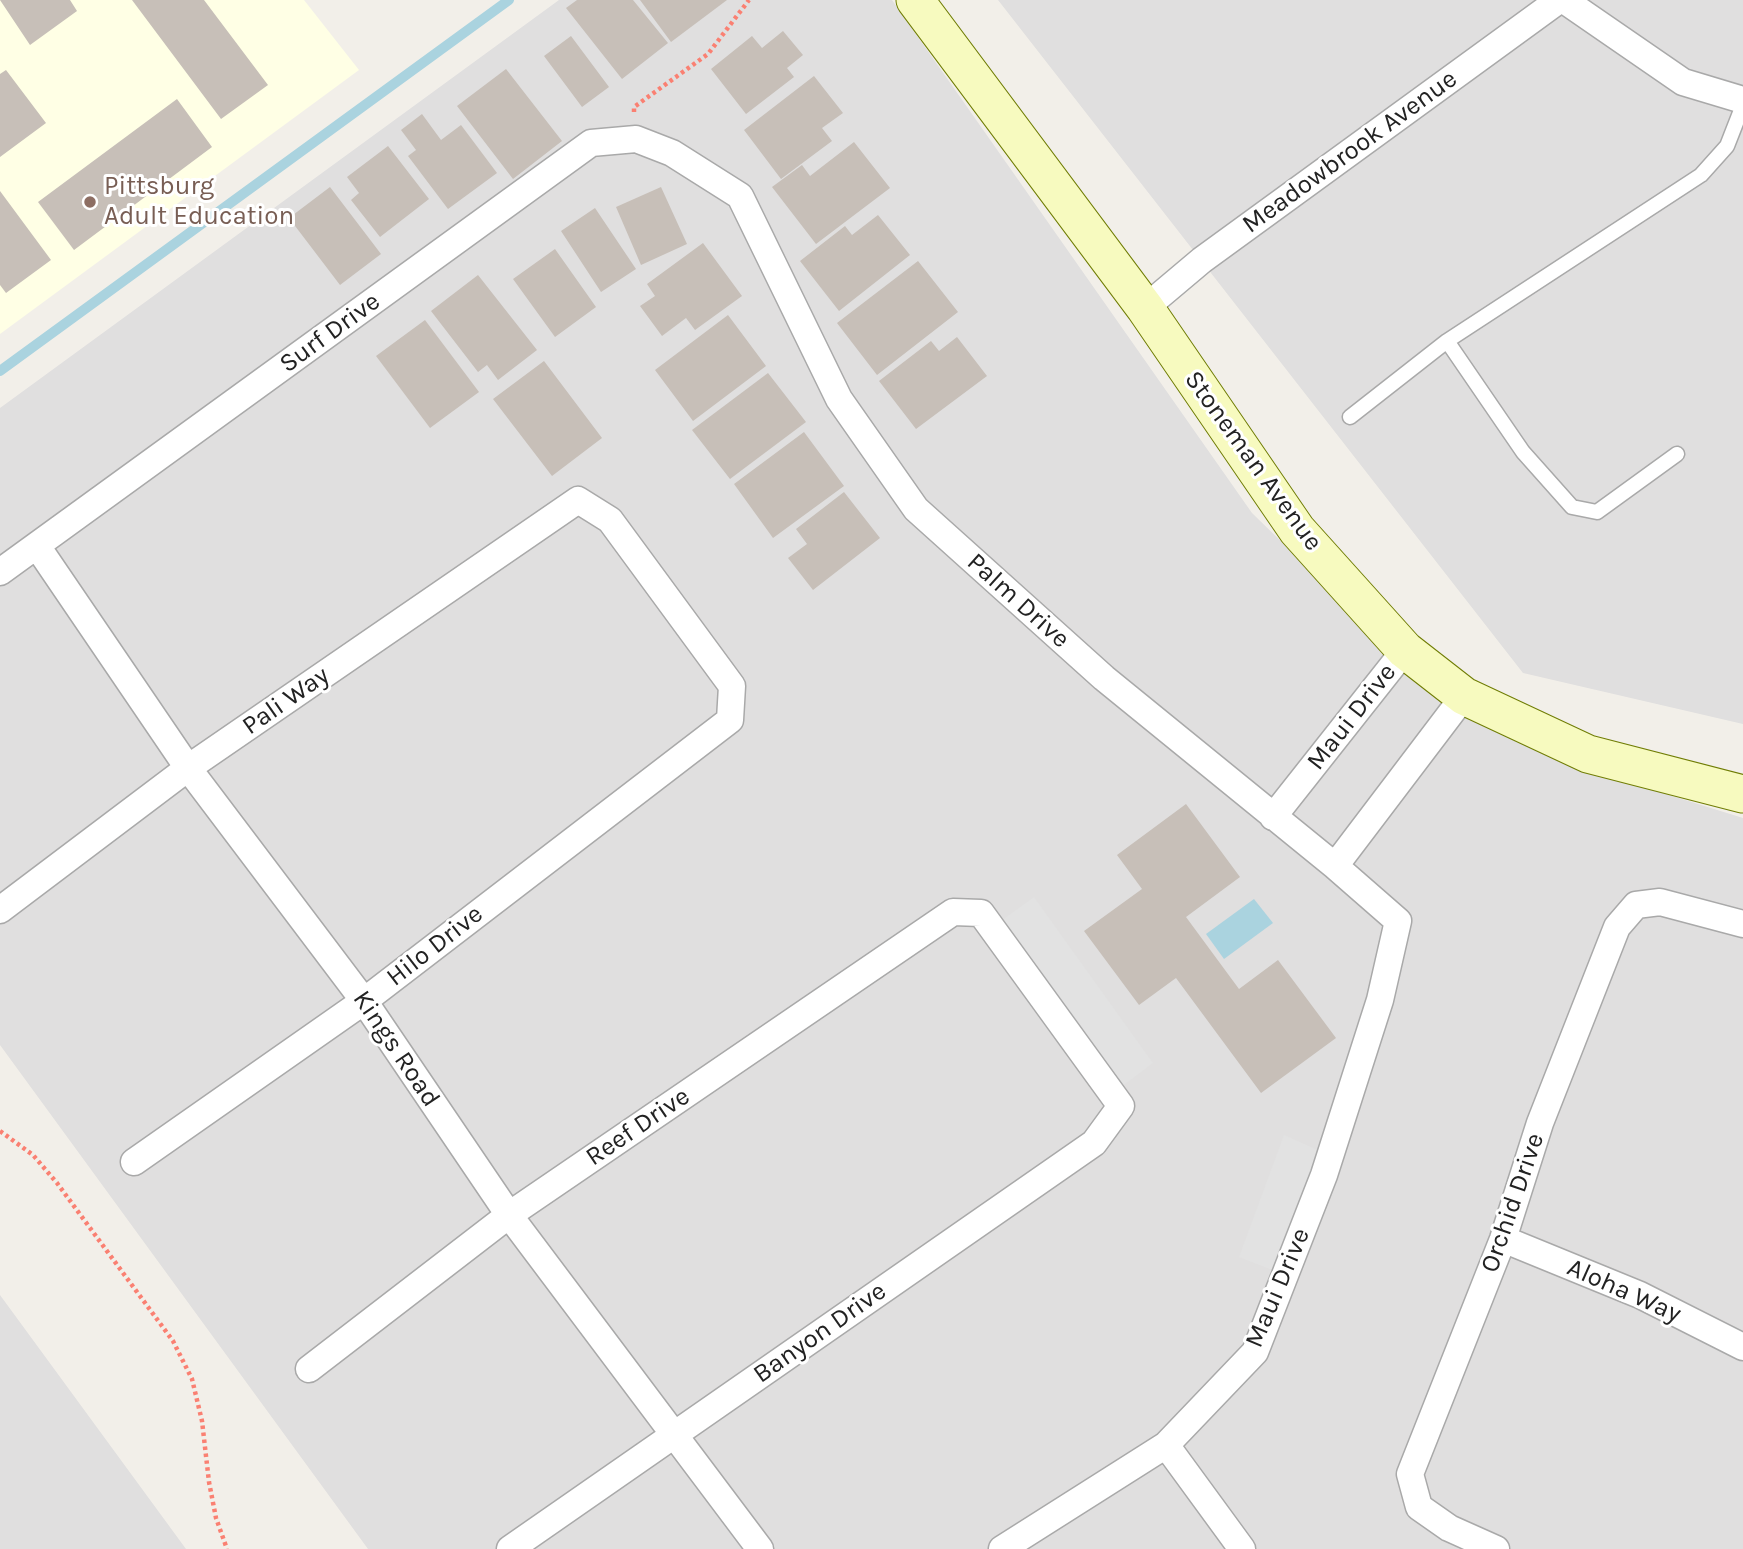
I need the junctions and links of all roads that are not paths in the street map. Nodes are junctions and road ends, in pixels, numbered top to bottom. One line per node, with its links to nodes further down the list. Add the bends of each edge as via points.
1 (915, 0): 5 (street, Stoneman Avenue)
2 (1562, 0): 3 (street, via 1683,82); 5 (street, Meadowbrook Avenue, via 1213,252)
3 (1743, 102): 6 (lane, via 1727,146 1701,175)
4 (672, 153): 9 (street, Surf Drive, via 636,139 591,143); 16 (street, Palm Drive, via 740,196 839,399 916,509 1104,678)
5 (1145, 308): 11 (street, Stoneman Avenue, via 1297,530)
6 (1447, 341): 7 (lane); 8 (lane, via 1523,453 1572,507 1597,512)
7 (1350, 417)
8 (1677, 454)
9 (37, 547): 10 (street, Surf Drive); 14 (street, Kings Road)
10 (0, 572)
11 (1405, 650): 12 (street, Stoneman Avenue); 16 (street, Maui Drive)
12 (1464, 696): 15 (street, Stoneman Avenue, via 1588,754); 17 (street)
13 (730, 720): 14 (street, Pali Way, via 732,686 610,520 578,500); 21 (street, Hilo Drive)
14 (188, 768): 18 (street, Pali Way); 21 (street, Kings Road)
15 (1743, 794)
16 (1273, 817): 17 (street, Palm Drive)
17 (1335, 866): 20 (street, Palm Drive, via 1398,921)
18 (0, 910)
19 (1743, 924): 25 (street, Orchid Drive, via 1660,902 1636,905 1617,927 1540,1123)
20 (1380, 1000): 29 (street, Maui Drive, via 1324,1175 1255,1352)
21 (364, 1001): 23 (street, Hilo Drive); 24 (street, Kings Road)
22 (1121, 1106): 24 (street, Reef Drive, via 981,913 953,912); 28 (street, Banyon Drive, via 1094,1143)
23 (134, 1162)
24 (509, 1215): 27 (street, Reef Drive); 28 (street, Kings Road)
25 (1503, 1239): 26 (street, Aloha Way, via 1640,1295); 34 (street, Orchid Drive, via 1410,1474 1419,1507 1449,1528)
26 (1743, 1347)
27 (309, 1369)
28 (675, 1434): 30 (street, Banyon Drive); 31 (street, Kings Road)
29 (1166, 1445): 32 (street, Maui Drive); 33 (street)
30 (510, 1549)
31 (760, 1549)
32 (1002, 1549)
33 (1242, 1549)
34 (1496, 1549)

